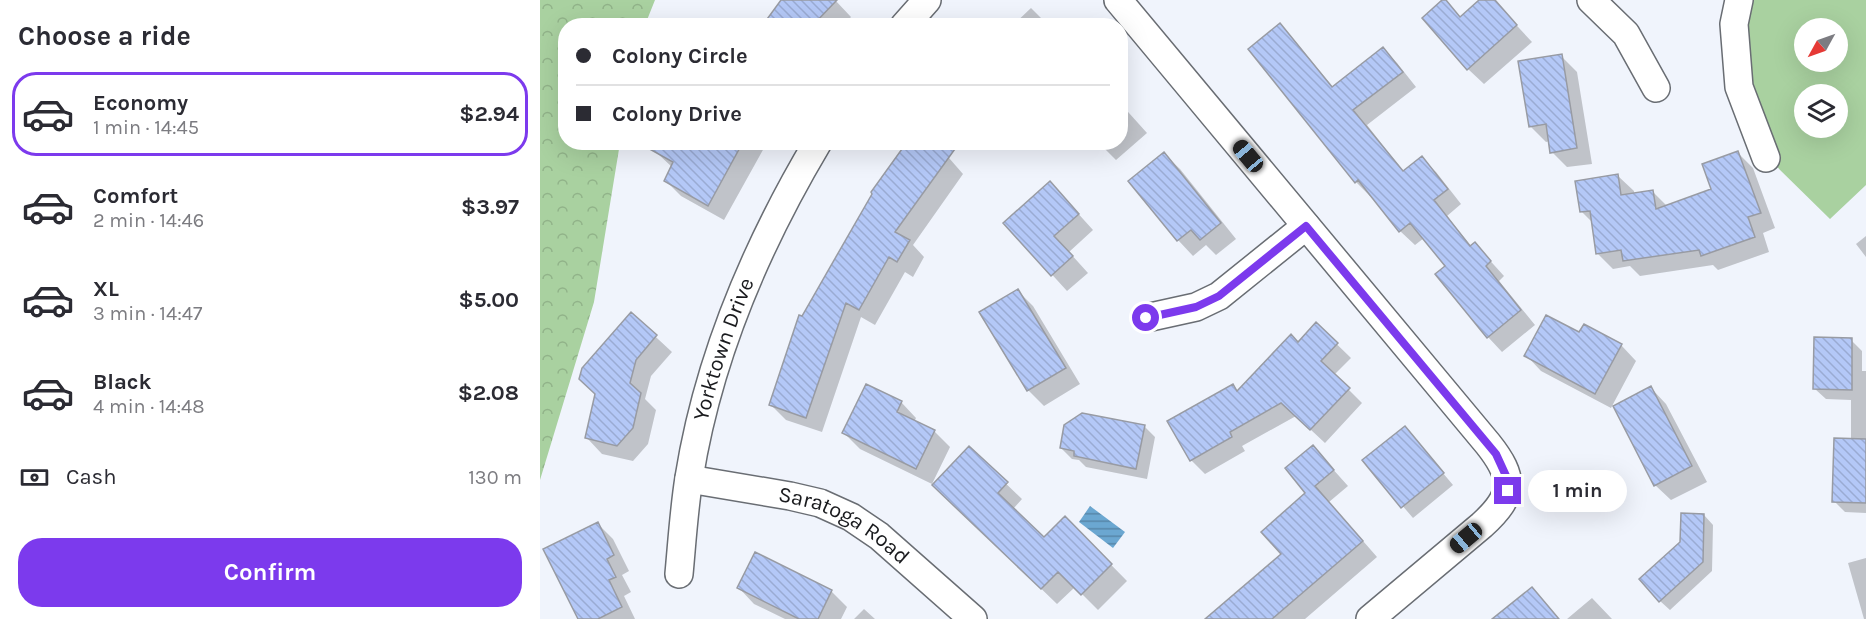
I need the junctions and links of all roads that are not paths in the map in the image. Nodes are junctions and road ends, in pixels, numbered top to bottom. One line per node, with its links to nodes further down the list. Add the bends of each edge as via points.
1 (927, 0): 5 (street)
2 (1118, 0): 9 (street)
3 (1591, 0): 6 (street, via 1626,34)
4 (1739, 0): 8 (street, via 1734,24 1739,87)
5 (911, 18)
6 (1656, 88)
7 (813, 150): 11 (street, Yorktown Drive, via 770,227 729,325)
8 (1766, 158)
9 (1306, 226): 10 (street, via 1219,296 1196,307); 14 (street, via 1496,454 1507,478 1508,491 1490,518)
10 (1146, 318)
11 (689, 479): 12 (street, Yorktown Drive); 13 (street, Saratoga Road, via 805,499 836,509 879,536)
12 (679, 573)
13 (973, 619)
14 (1370, 619)

